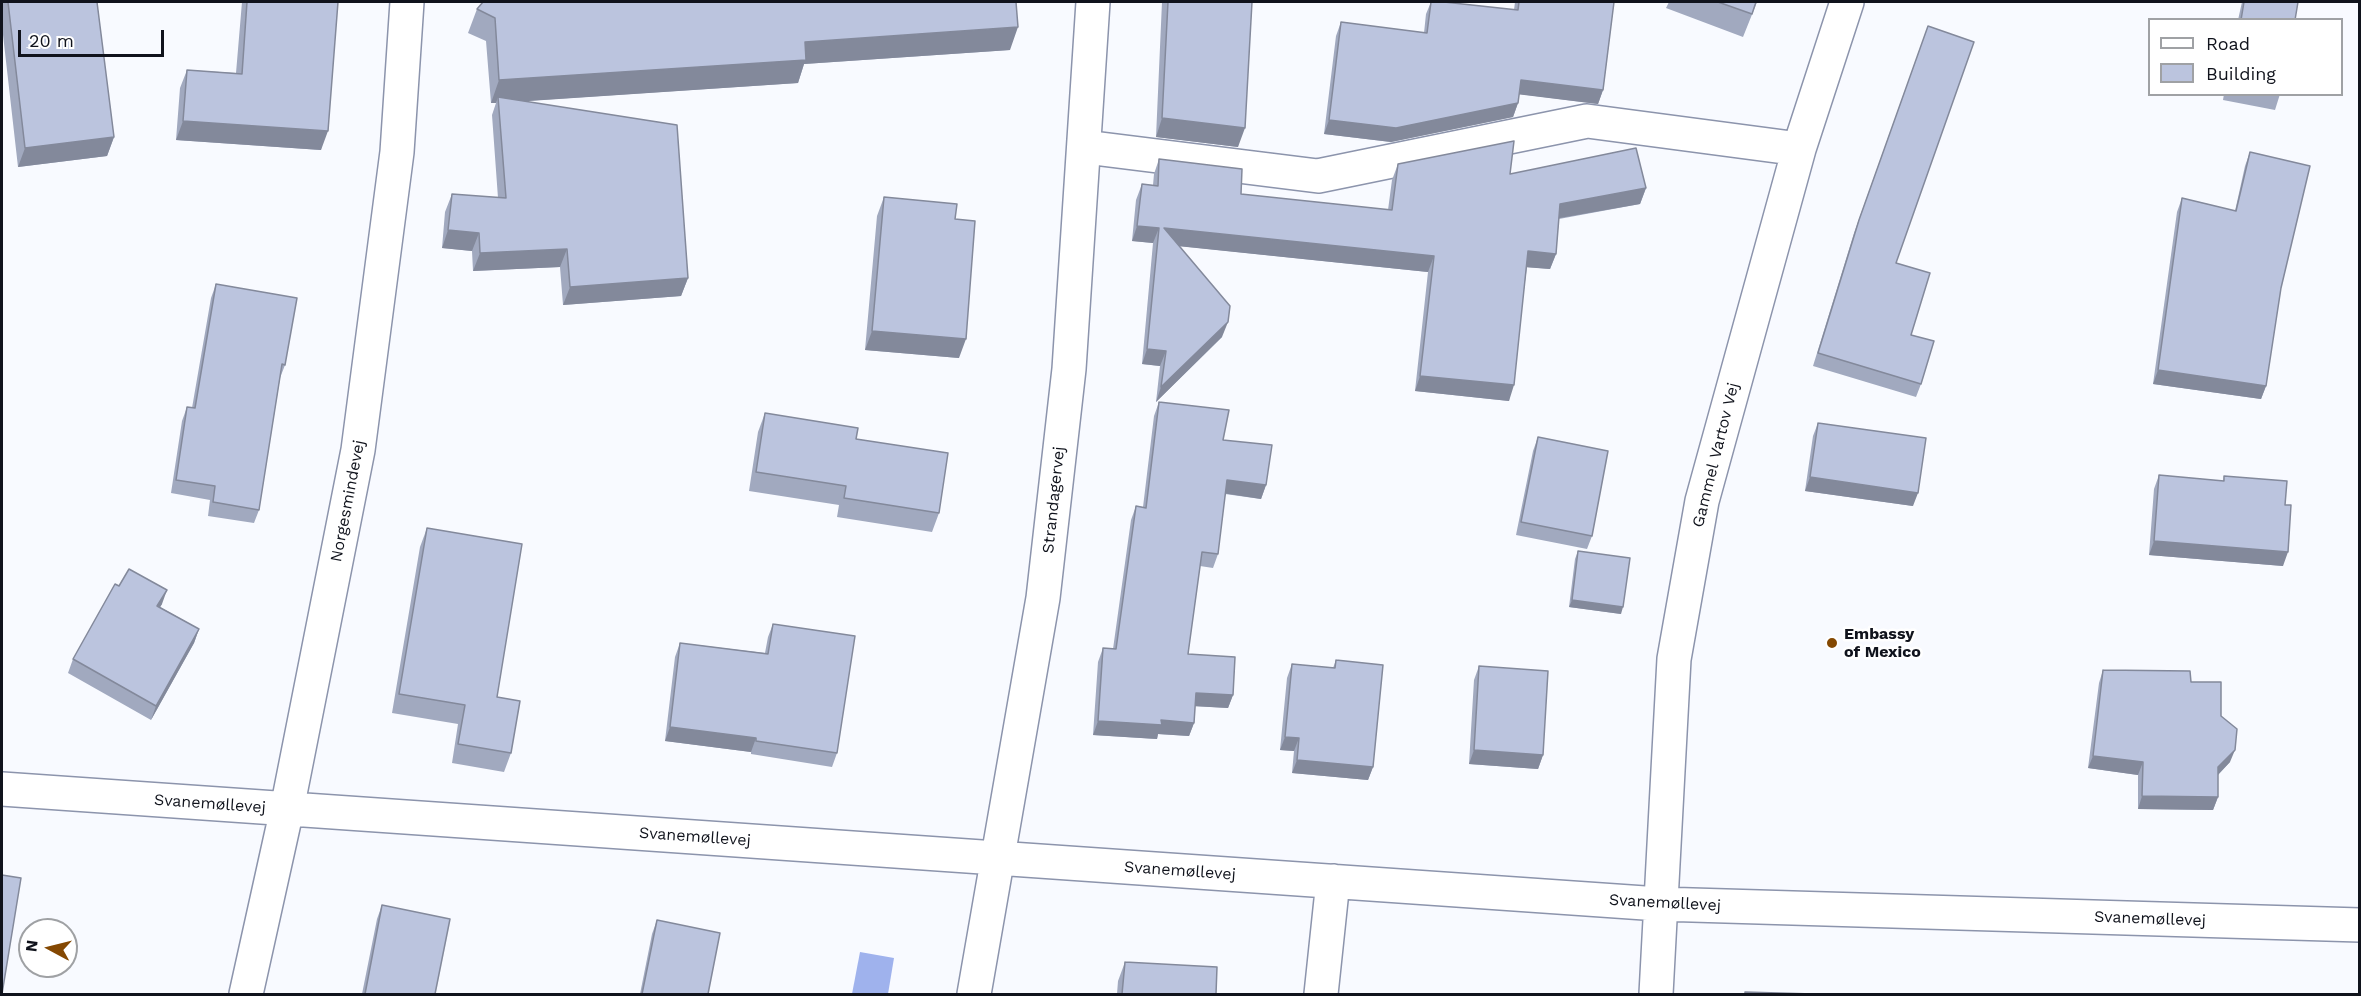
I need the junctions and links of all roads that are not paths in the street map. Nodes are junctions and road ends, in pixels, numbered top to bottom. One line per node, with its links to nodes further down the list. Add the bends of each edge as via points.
1 (407, 2): 7 (street, Norgesmindevej, via 397,152 358,450)
2 (1093, 2): 4 (street, Strandagervej)
3 (1847, 2): 5 (street, Gammel Vartov Vej)
4 (1085, 147): 5 (street, via 1318,176 1587,121); 8 (street, Strandagervej, via 1069,369 1043,598)
5 (1799, 149): 10 (street, Gammel Vartov Vej, via 1702,501 1674,659)
6 (2, 789): 7 (street, Svanemøllevej)
7 (288, 809): 8 (street, Svanemøllevej); 12 (street, Norgesmindevej)
8 (1000, 858): 9 (street, Svanemøllevej); 13 (street, Strandagervej)
9 (1333, 882): 10 (street, Svanemøllevej); 14 (street)
10 (1659, 904): 11 (street, Svanemøllevej); 15 (street, Gammel Vartov Vej)
11 (2360, 925)
12 (246, 994)
13 (974, 994)
14 (1321, 994)
15 (1656, 994)

